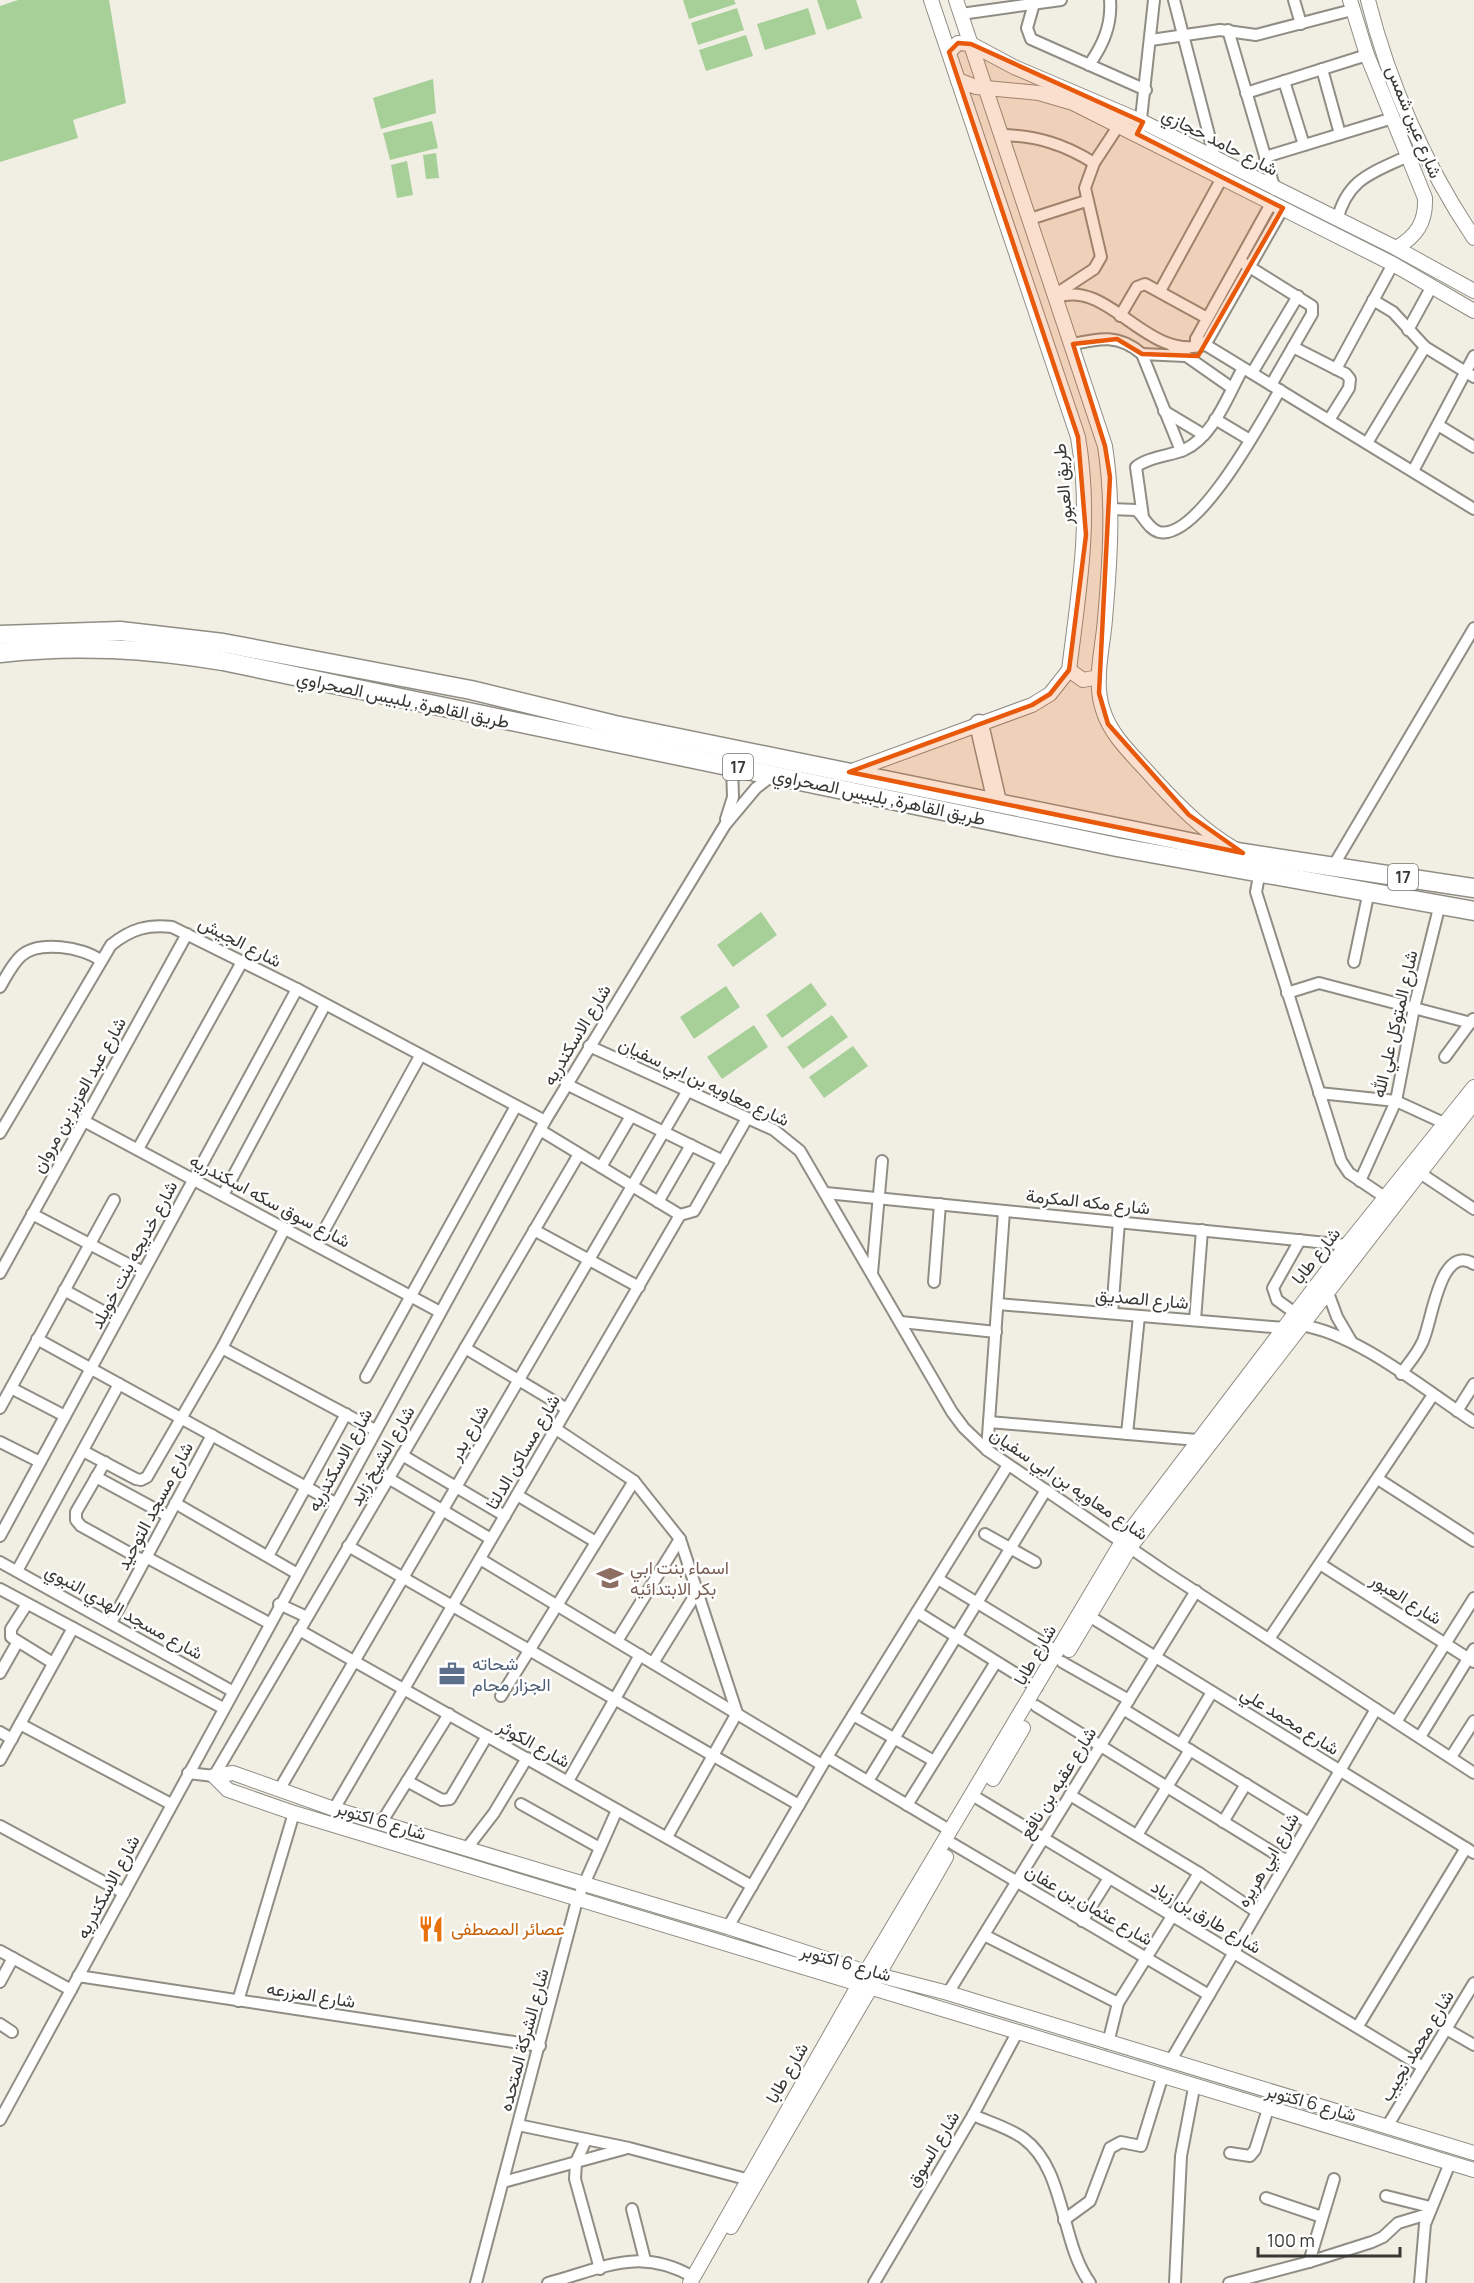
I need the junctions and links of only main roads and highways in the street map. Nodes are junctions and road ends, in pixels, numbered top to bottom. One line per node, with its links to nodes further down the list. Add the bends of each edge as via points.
1 (0, 635): 3 (highway, طريق القاهرة, بلبيس الصحراوي / 17, via 74,631 161,634)
2 (0, 652): 5 (highway, طريق القاهرة, بلبيس الصحراوي / 17, via 77,647 165,652)
3 (471, 690): 4 (highway, طريق القاهرة, بلبيس الصحراوي / 17); 5 (highway, via 474,705)
4 (509, 699): 6 (highway, via 502,706); 8 (highway, طريق القاهرة, بلبيس الصحراوي / 17, via 615,725)
5 (466, 713): 6 (highway, طريق القاهرة, بلبيس الصحراوي / 17)
6 (503, 721): 10 (highway, طريق القاهرة, بلبيس الصحراوي / 17, via 1117,847)
7 (979, 724): 8 (highway)
8 (997, 802): 9 (highway, طريق القاهرة, بلبيس الصحراوي / 17, via 1243,853)
9 (1474, 888)
10 (1474, 911)

